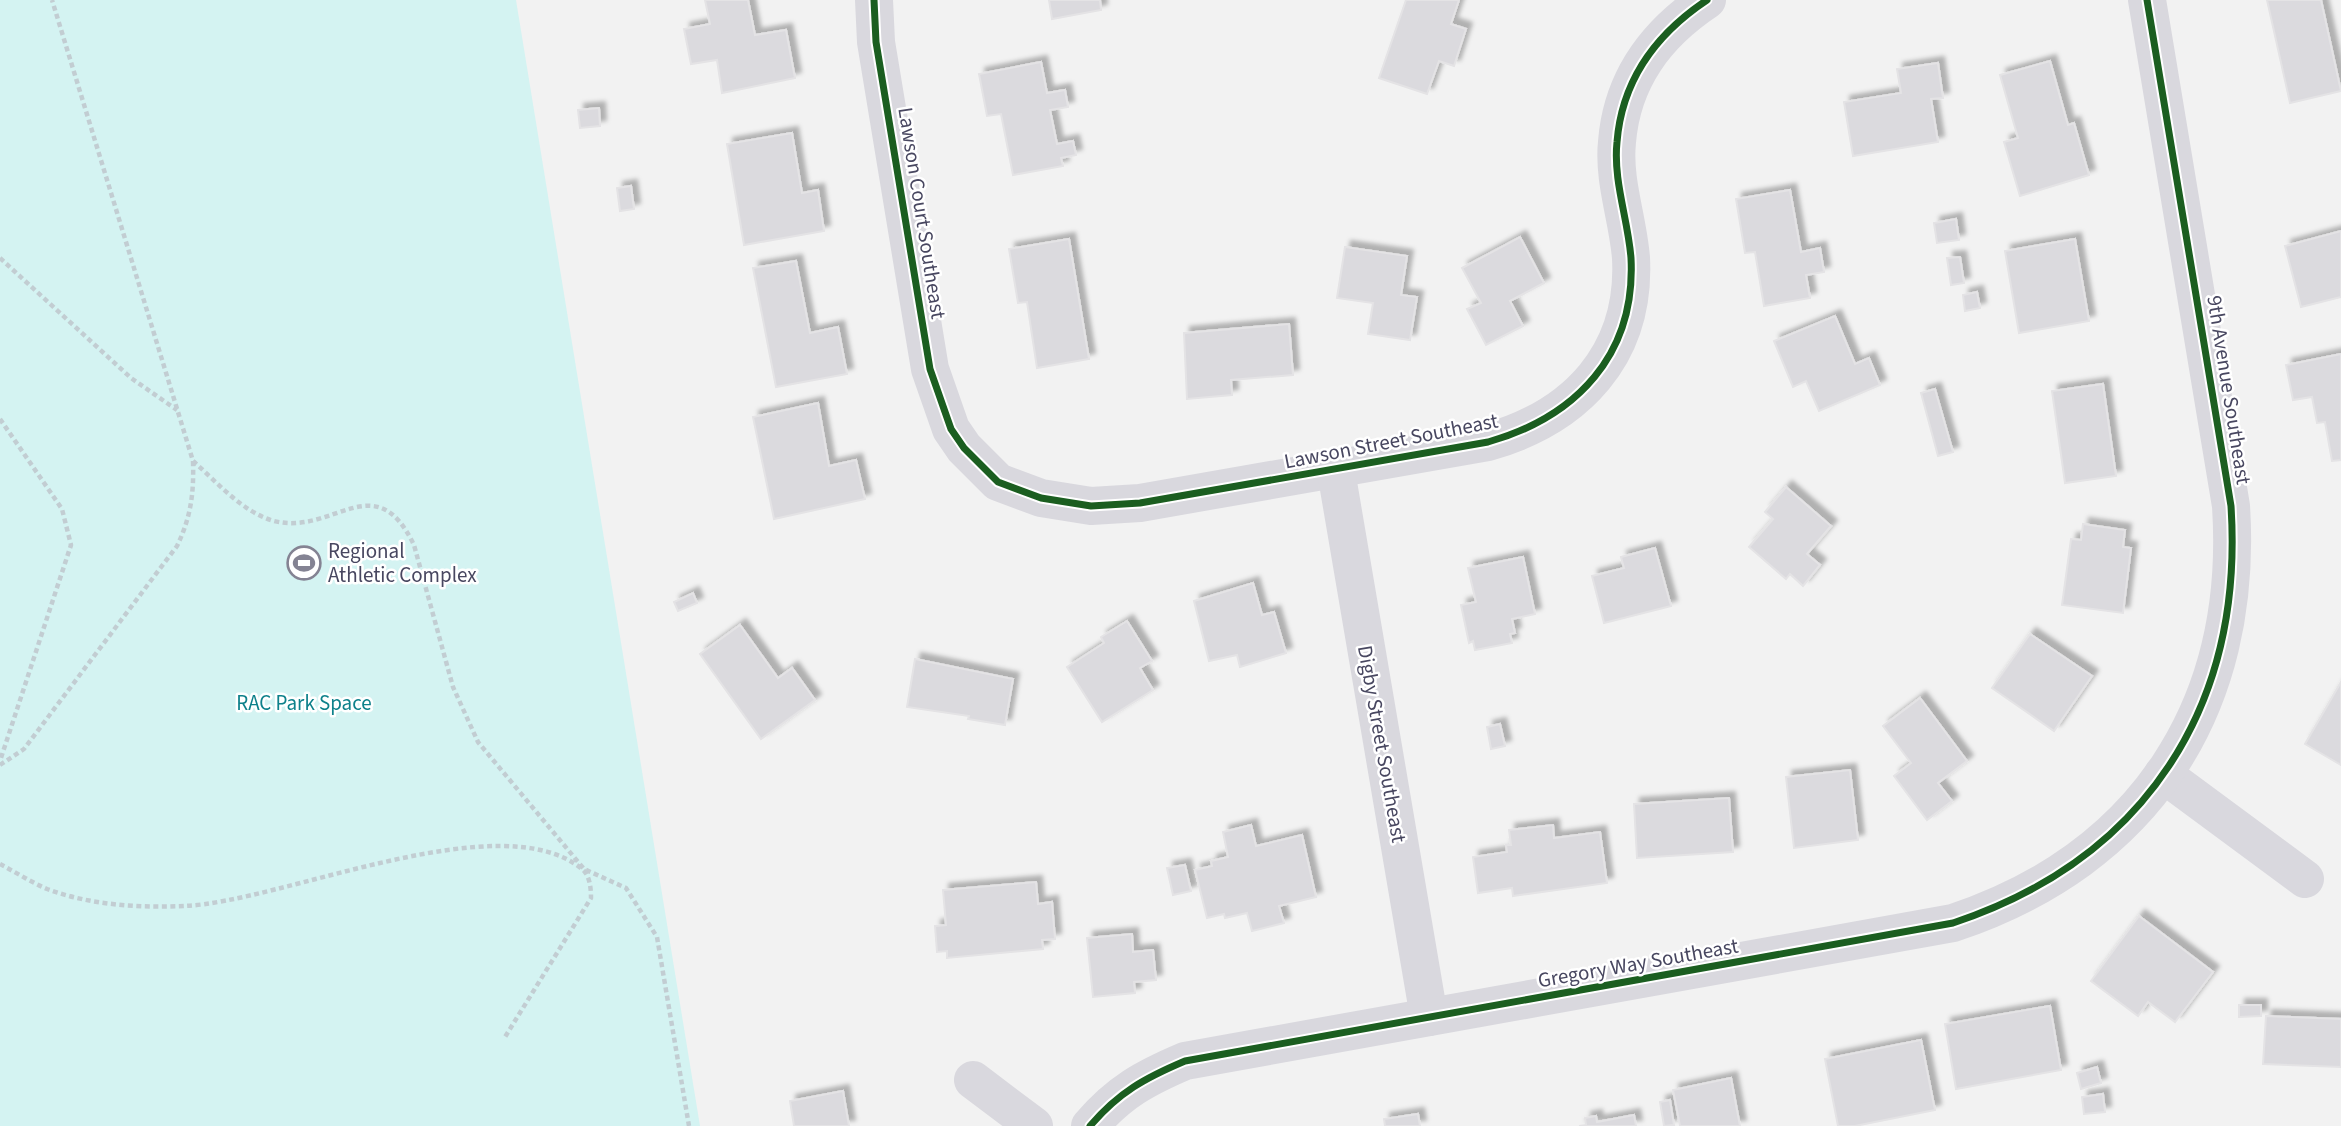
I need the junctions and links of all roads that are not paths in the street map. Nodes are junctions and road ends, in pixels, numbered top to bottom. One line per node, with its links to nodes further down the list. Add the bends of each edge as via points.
1 (874, 0): 4 (street, Lawson Court Southeast, via 876,42 930,369)
2 (1707, 0): 5 (street, Lawson Street Southeast, via 1679,18 1654,44 1634,74 1622,108 1616,144 1631,259 1629,295 1621,330 1597,373 1555,415 1523,432)
3 (2147, 0): 6 (street, 9th Avenue Southeast, via 2234,546 2232,587 2217,666 2185,740)
4 (951, 429): 5 (street, Lawson Street Southeast, via 999,482 1041,498 1091,506 1140,503)
5 (1336, 471): 8 (street, Digby Street Southeast)
6 (2163, 774): 7 (street); 8 (street, Gregory Way Southeast, via 2125,821 2063,873 2016,899 1953,923)
7 (2305, 879)
8 (1429, 1017): 11 (street, Gregory Way Southeast, via 1185,1061 1148,1077 1113,1100)
9 (974, 1080): 10 (street)
10 (1034, 1126)
11 (1090, 1126)

